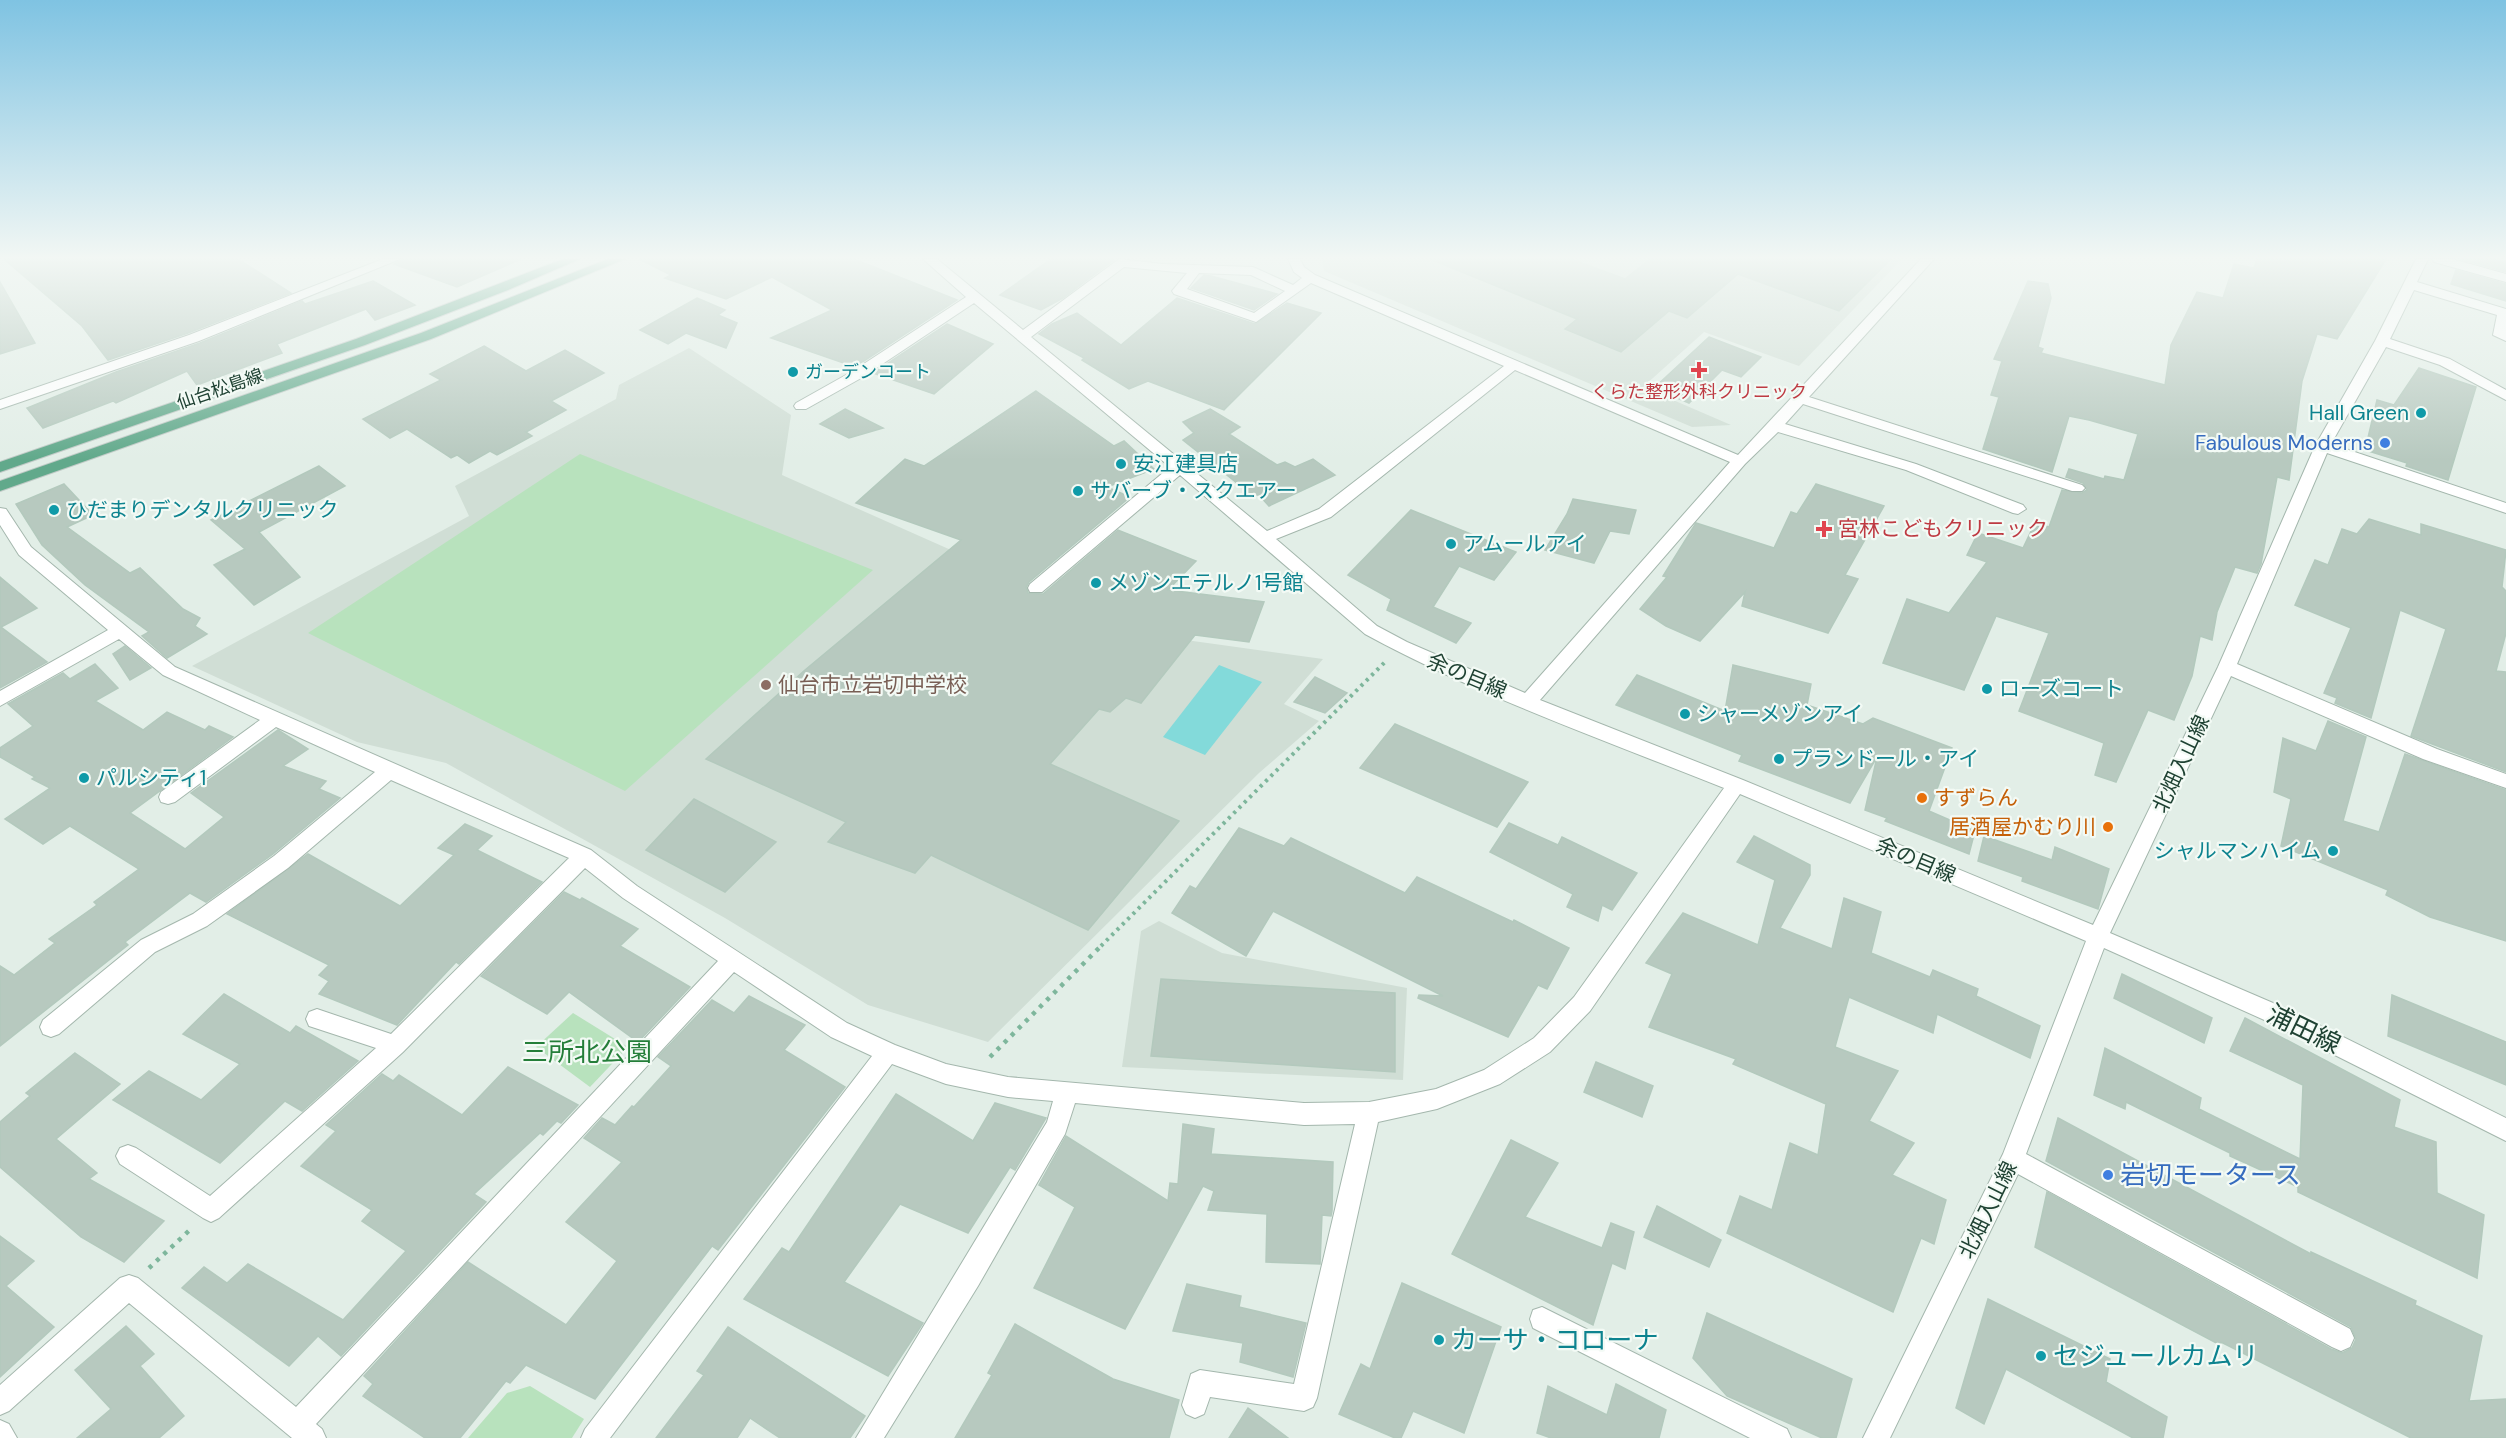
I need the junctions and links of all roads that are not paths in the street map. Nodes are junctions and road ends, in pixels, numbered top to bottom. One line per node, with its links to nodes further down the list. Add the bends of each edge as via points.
1 (224, 326): 17 (street)
2 (402, 326): 22 (main road, 仙台松島線)
3 (451, 326): 24 (main road, 仙台松島線)
4 (931, 326): 18 (street)
5 (1010, 326): 11 (street, 余の目線)
6 (1036, 326): 11 (street)
7 (1420, 326): 14 (street)
8 (1867, 326): 16 (street)
9 (2389, 326): 13 (street, 北畑入山線)
10 (2502, 326): 12 (street, via 2500,335)
11 (1023, 337): 23 (street, 余の目線)
12 (2506, 337)
13 (2382, 341): 15 (street, via 2445,362); 20 (street, 北畑入山線)
14 (1512, 366): 21 (street); 29 (street, via 1325,513)
15 (2506, 396)
16 (1800, 399): 19 (street); 25 (street)
17 (0, 405)
18 (801, 406)
19 (1775, 426): 21 (street); 27 (street, via 1911,467)
20 (2322, 446): 26 (street); 32 (street, 北畑入山線)
21 (1740, 461): 34 (street)
22 (0, 467)
23 (1180, 467): 29 (street, 余の目線); 30 (street)
24 (0, 486)
25 (2077, 488)
26 (2506, 508)
27 (2018, 509)
28 (0, 513): 31 (street, via 24,551)
29 (1265, 538): 34 (street, 余の目線, via 1371,630)
30 (1036, 588)
31 (119, 631): 33 (street); 35 (street, via 169,671)
32 (2227, 667): 37 (street); 41 (street, 北畑入山線)
33 (0, 699)
34 (1528, 702): 38 (street, 余の目線)
35 (276, 718): 36 (street); 39 (street)
36 (389, 771): 40 (street); 44 (street, via 281,862 200,921 148,946)
37 (2504, 782)
38 (1736, 785): 41 (street, 余の目線); 48 (street, via 1582,1004 1542,1045 1492,1077 1437,1099)
39 (168, 797)
40 (584, 856): 42 (street, via 630,892); 45 (street)
41 (2098, 937): 49 (street, 浦田線, via 2279,1016); 51 (street, 北畑入山線)
42 (732, 960): 46 (street, via 838,1030); 56 (street)
43 (316, 1019): 45 (street)
44 (51, 1027)
45 (395, 1046): 50 (street, via 212,1210)
46 (888, 1053): 47 (street, via 967,1080); 59 (street)
47 (1066, 1094): 48 (street, via 1304,1114); 60 (street, via 1057,1126)
48 (1369, 1113): 55 (street, via 1304,1398 1200,1383)
49 (2506, 1130)
50 (128, 1156)
51 (2013, 1159): 53 (street); 62 (street, 北畑入山線)
52 (1542, 1319): 61 (street)
53 (2341, 1338)
54 (0, 1402): 56 (street, via 129,1287)
55 (1196, 1406)
56 (305, 1431)
57 (0, 1433): 58 (street)
58 (4, 1438)
59 (594, 1438)
60 (869, 1438)
61 (1778, 1438)
62 (1876, 1438)

